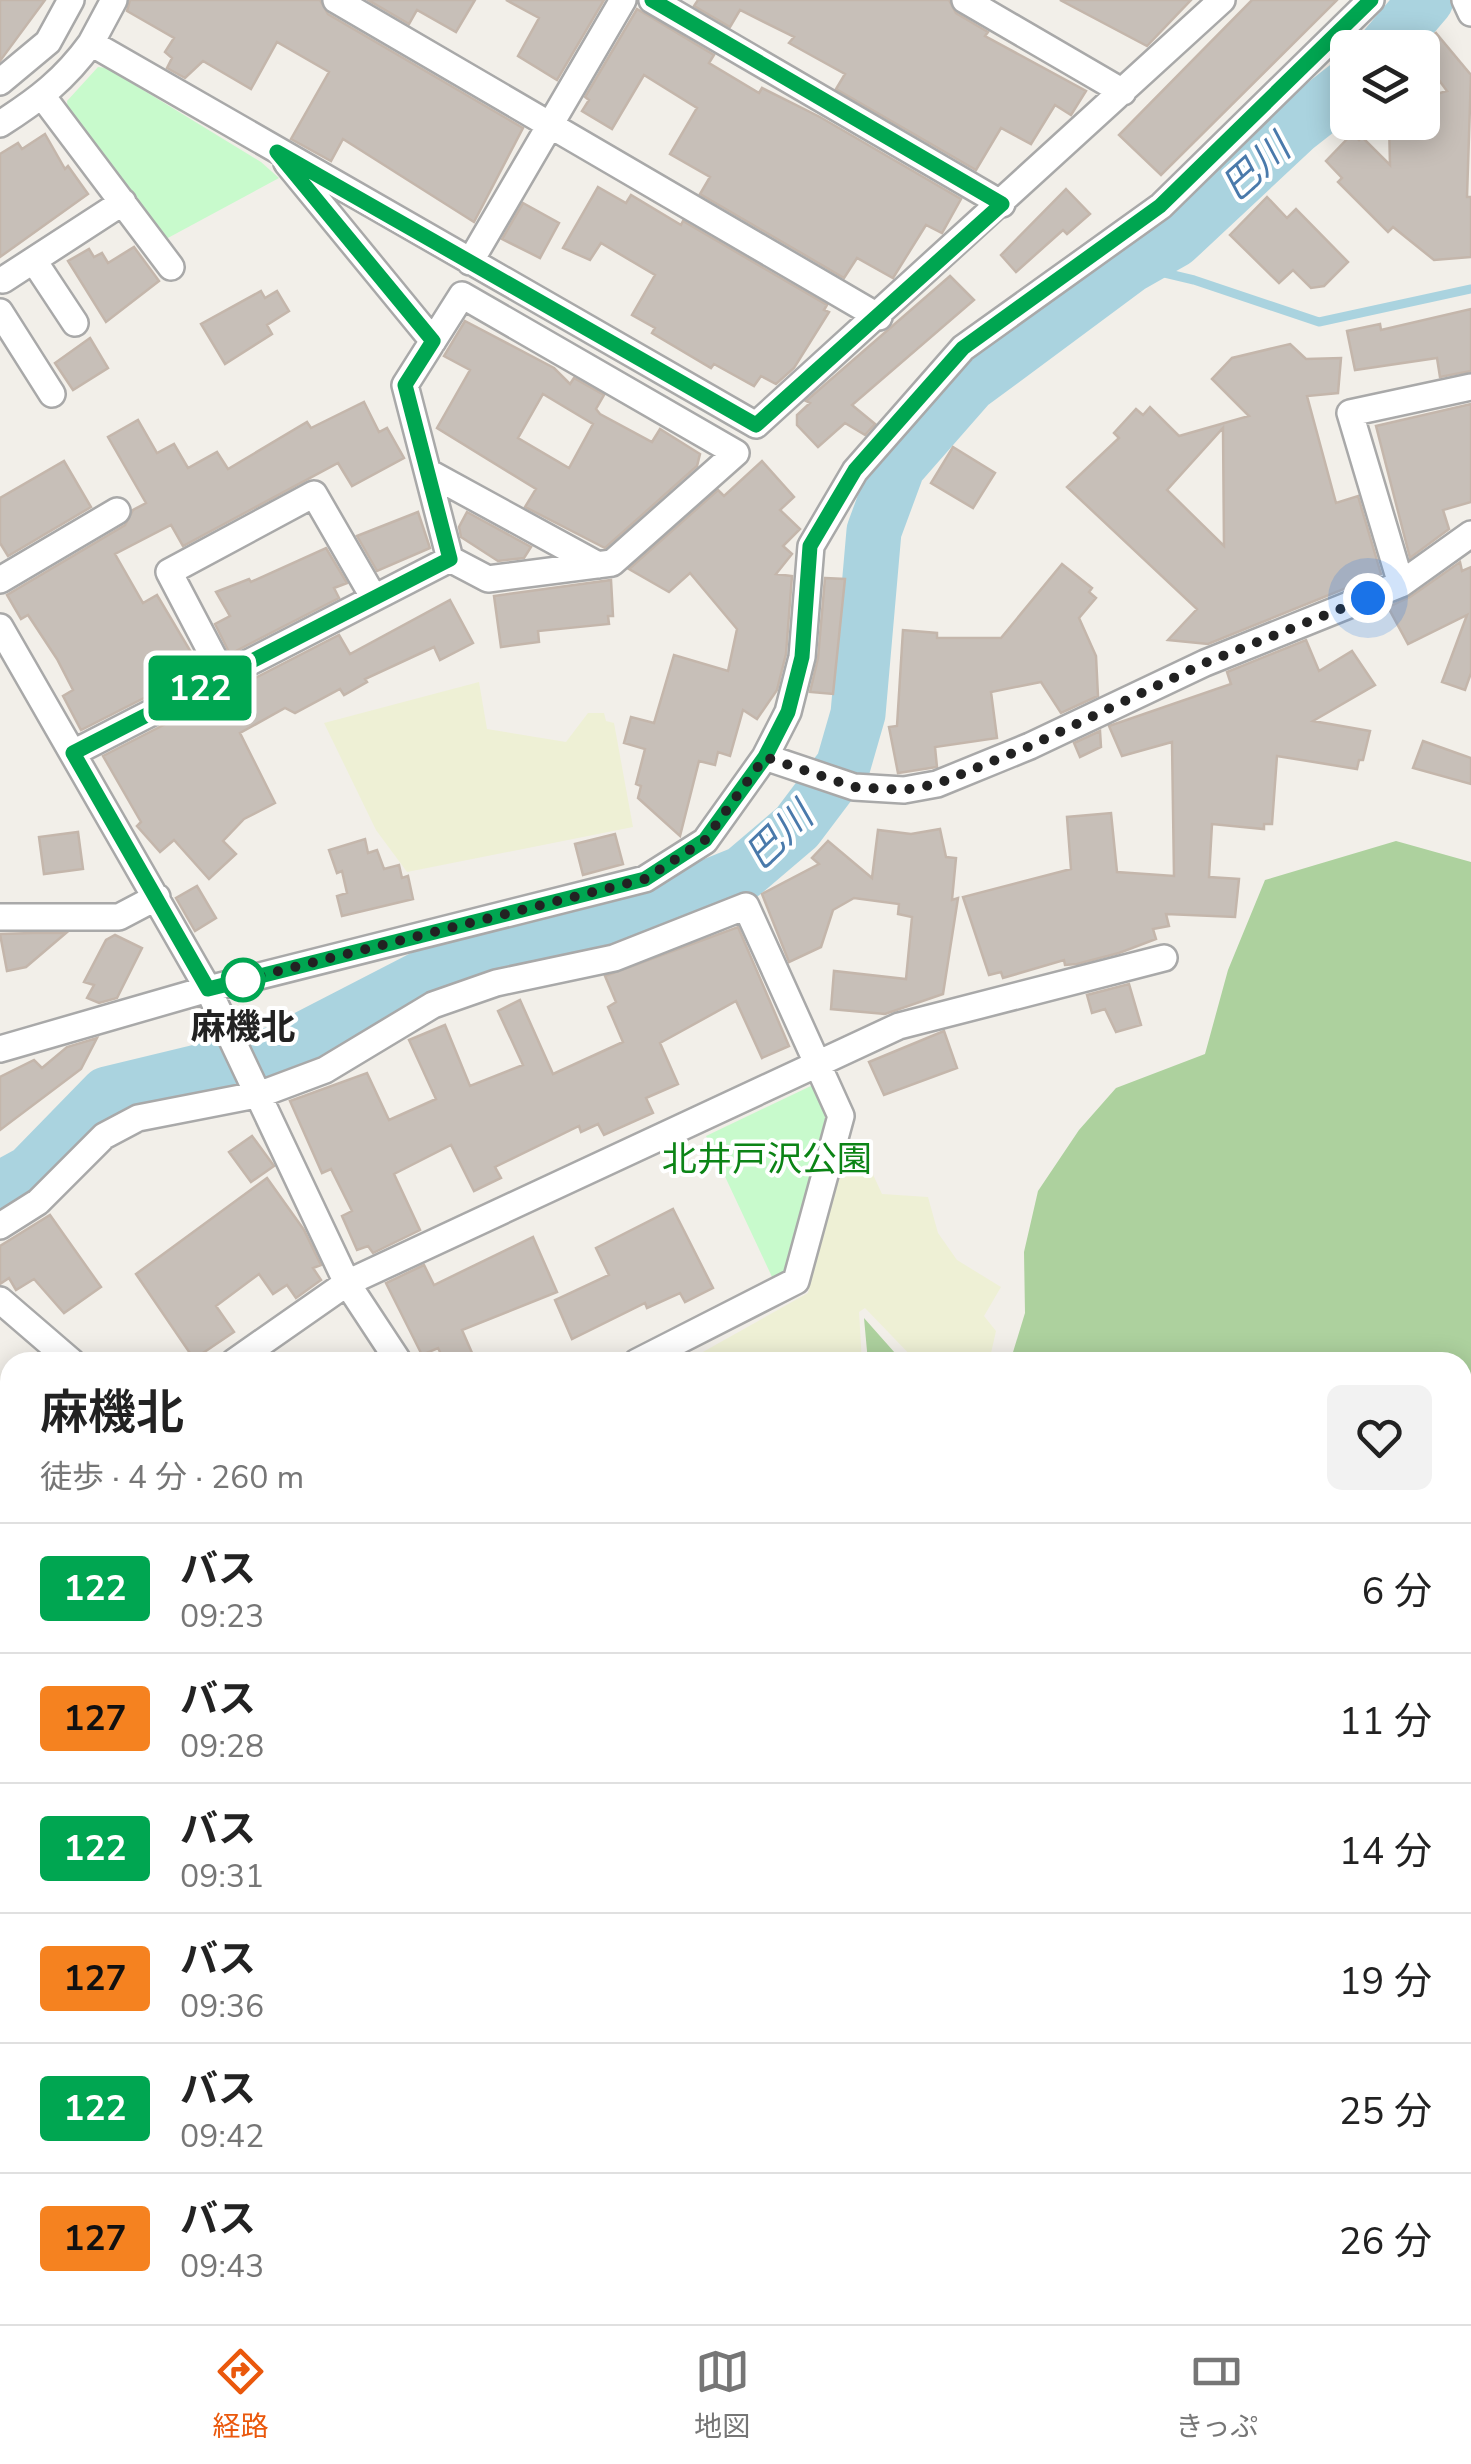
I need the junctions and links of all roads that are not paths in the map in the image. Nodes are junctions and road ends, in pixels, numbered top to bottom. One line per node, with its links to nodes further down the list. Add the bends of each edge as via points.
1 (71, 0): 12 (street, via 48,42)
2 (114, 0): 11 (street)
3 (336, 0): 16 (street)
4 (623, 0): 16 (street)
5 (652, 0): 19 (street)
6 (965, 0): 13 (street)
7 (1222, 0): 13 (street)
8 (1371, 0): 41 (street, via 1160,206 963,348 855,470 810,546 802,657 788,712)
9 (1465, 0): 10 (street)
10 (1471, 13)
11 (91, 42): 14 (street); 17 (street)
12 (0, 82)
13 (1123, 92): 19 (street)
14 (43, 97): 15 (street); 18 (street)
15 (0, 124)
16 (550, 126): 21 (street); 25 (street)
17 (277, 152): 21 (street); 27 (street)
18 (124, 202): 20 (street); 22 (street)
19 (1002, 204): 25 (street)
20 (34, 261): 23 (street); 26 (street)
21 (470, 262): 25 (street, via 756,425)
22 (171, 266)
23 (3, 280)
24 (0, 312): 29 (street)
25 (878, 317)
26 (75, 323)
27 (433, 341): 30 (street, via 405,385); 34 (street, via 462,295 736,452 612,563)
28 (1471, 387): 36 (street, via 1350,414)
29 (52, 394)
30 (428, 472): 33 (street); 34 (street)
31 (117, 511): 35 (street)
32 (1471, 534): 36 (street)
33 (450, 559): 34 (street, via 488,579); 37 (street)
34 (598, 565)
35 (0, 580)
36 (1400, 584): 41 (street, via 937,784 854,787)
37 (374, 598): 39 (street); 39 (street, via 314,494 169,572)
38 (0, 627): 40 (street)
39 (223, 676): 40 (street)
40 (73, 753): 42 (street)
41 (765, 757): 45 (street, via 705,840 645,879)
42 (157, 897): 43 (street, via 119,917); 45 (street)
43 (0, 917)
44 (1164, 958): 47 (street, via 899,1026)
45 (208, 989): 46 (street); 48 (street)
46 (0, 1050)
47 (817, 1064): 48 (street, via 746,906 614,958 434,1004 326,1070); 50 (street); 55 (street, via 841,1116 796,1282)
48 (261, 1094): 49 (street, via 138,1118 104,1136 38,1202); 50 (street)
49 (0, 1226)
50 (347, 1283): 53 (street); 54 (street)
51 (0, 1300): 52 (street)
52 (60, 1352)
53 (248, 1352)
54 (392, 1352)
55 (657, 1352)

